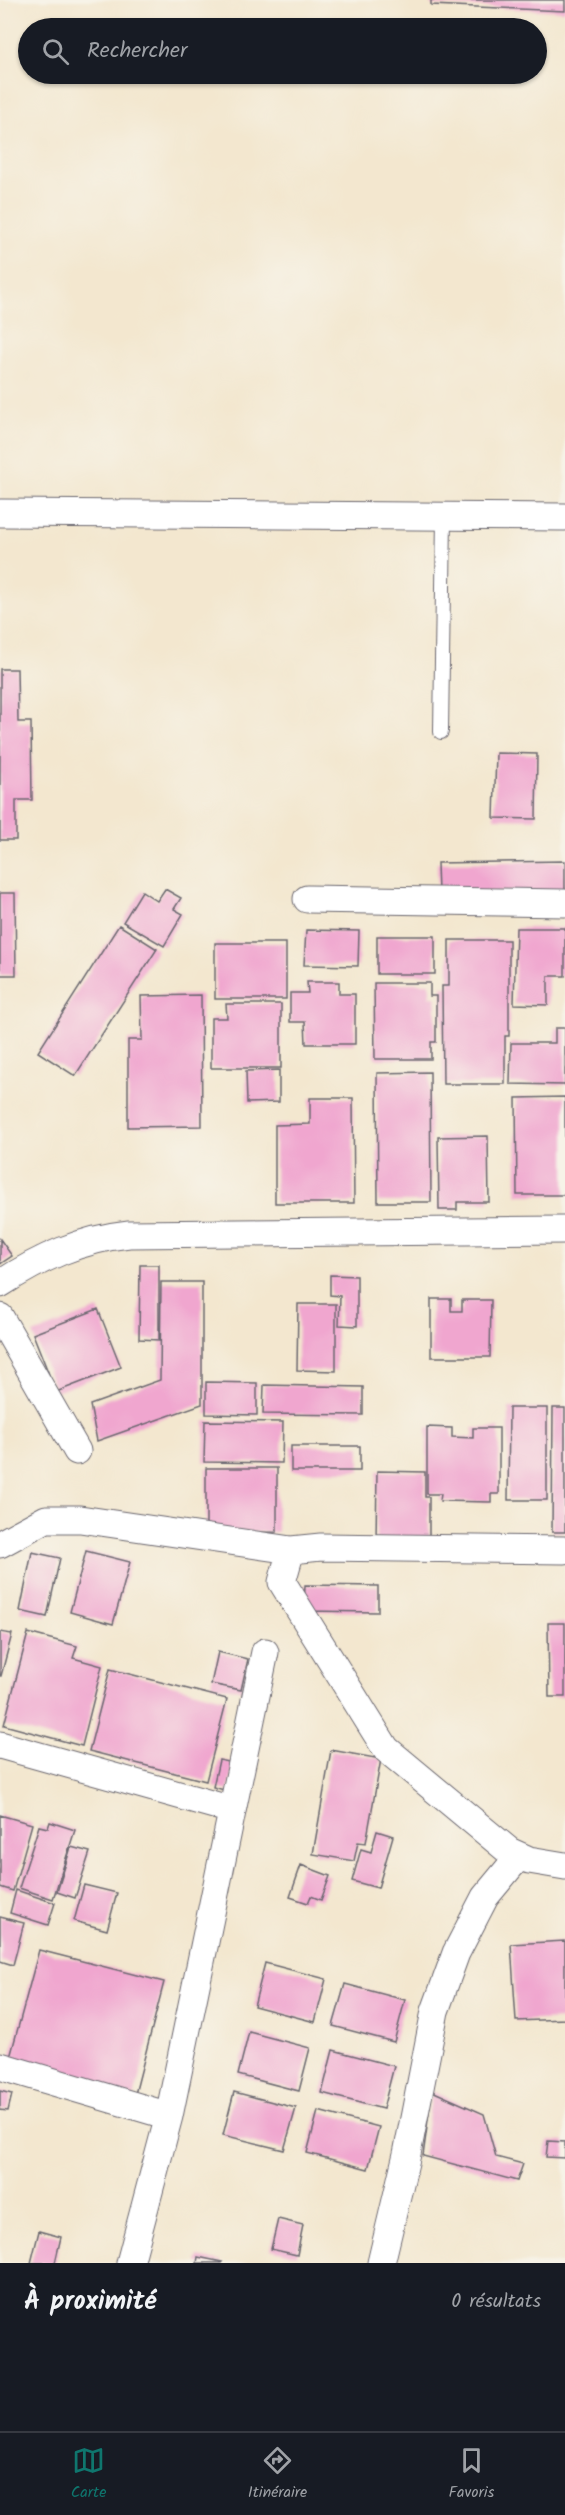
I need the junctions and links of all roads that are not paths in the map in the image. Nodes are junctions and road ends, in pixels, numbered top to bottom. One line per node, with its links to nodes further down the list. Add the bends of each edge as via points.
1 (0, 513): 2 (street)
2 (444, 516): 3 (street); 4 (lane)
3 (565, 517)
4 (441, 732)
5 (307, 898): 6 (street)
6 (565, 903)
7 (565, 1230): 8 (street, via 129,1234 72,1246)
8 (0, 1284)
9 (0, 1317): 10 (street)
10 (76, 1451)
11 (0, 1544): 12 (street, via 46,1519 80,1519)
12 (291, 1550): 13 (street); 17 (street, via 282,1582 386,1749)
13 (565, 1550)
14 (266, 1652): 16 (street)
15 (0, 1745): 16 (street)
16 (232, 1810): 20 (street)
17 (519, 1856): 18 (street); 22 (street, via 485,1897 456,1953 435,2011)
18 (565, 1866)
19 (0, 2066): 20 (street)
20 (169, 2116): 21 (street)
21 (130, 2263)
22 (381, 2263)

